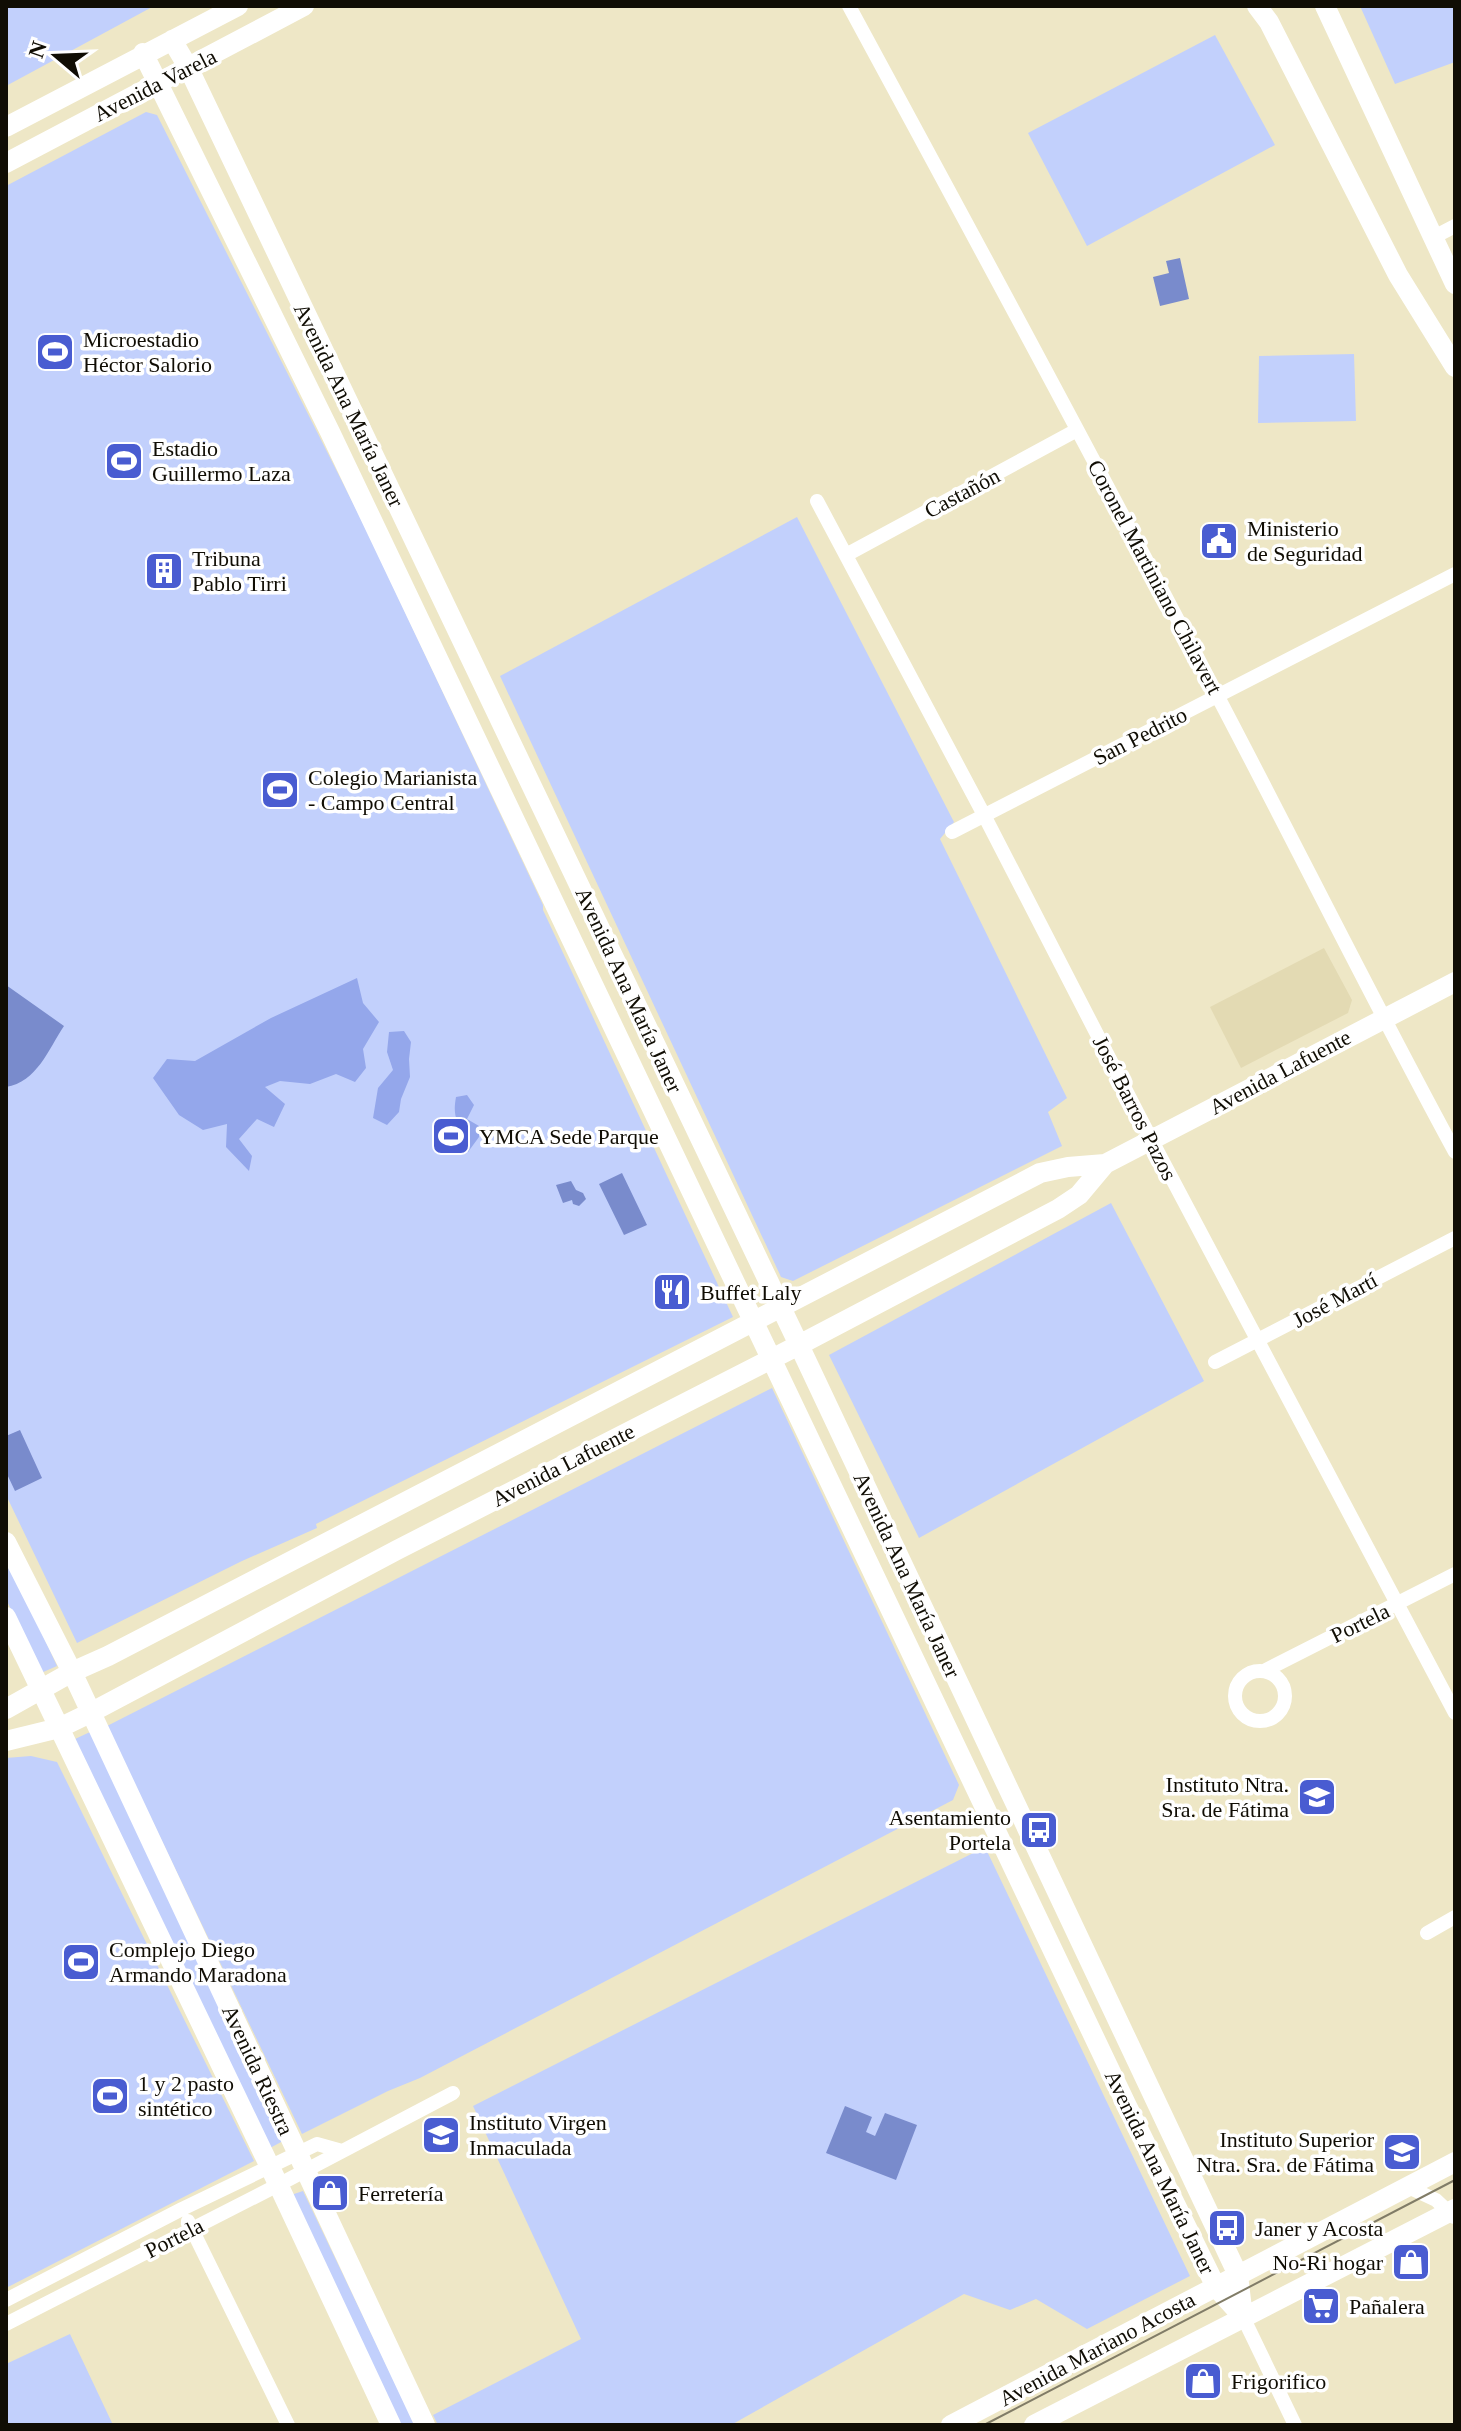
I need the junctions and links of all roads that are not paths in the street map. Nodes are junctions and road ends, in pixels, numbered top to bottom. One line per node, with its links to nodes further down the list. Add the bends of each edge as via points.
1 (238, 6): 6 (street, Avenida Varela)
2 (304, 6): 8 (street, Avenida Varela)
3 (849, 6): 16 (street, Coronel Martiniano Chilavert)
4 (1257, 6): 15 (street, via 1398,275)
5 (1325, 6): 13 (street)
6 (172, 40): 7 (street, Avenida Varela); 8 (street, Avenida Ana María Janer)
7 (143, 53): 9 (street, Avenida Ana María Janer); 10 (street, Avenida Varela)
8 (188, 67): 9 (street, Avenida Varela); 18 (street, Avenida Ana María Janer)
9 (159, 83): 11 (street, Avenida Varela); 19 (street, Avenida Ana María Janer)
10 (6, 127)
11 (6, 163)
12 (1455, 226): 13 (street)
13 (1432, 238): 14 (street)
14 (1455, 284)
15 (1455, 367)
16 (1077, 430): 20 (street, Castañón); 22 (street, Coronel Martiniano Chilavert)
17 (817, 501): 20 (street, José Barros Pazos)
18 (399, 508): 19 (street, via 390,519); 31 (street, Avenida Ana María Janer)
19 (369, 513): 32 (street, Avenida Ana María Janer)
20 (846, 555): 23 (street, José Barros Pazos)
21 (1455, 574): 22 (street, San Pedrito)
22 (1218, 697): 23 (street, San Pedrito); 26 (street, Coronel Martiniano Chilavert)
23 (984, 815): 24 (street, San Pedrito); 27 (street, José Barros Pazos)
24 (952, 832)
25 (1455, 982): 26 (street, Avenida Lafuente)
26 (1383, 1018): 27 (street, Avenida Lafuente); 28 (street, Coronel Martiniano Chilavert)
27 (1151, 1139): 29 (street, Avenida Lafuente); 33 (street, José Barros Pazos)
28 (1455, 1152)
29 (1105, 1164): 31 (street, Avenida Lafuente, via 1039,1174); 34 (street, Avenida Lafuente, via 1079,1195 1058,1209)
30 (1455, 1238): 33 (street, José Martí)
31 (780, 1307): 32 (street, Avenida Lafuente); 34 (street, Avenida Ana María Janer)
32 (752, 1321): 35 (street, Avenida Ana María Janer); 42 (street, Avenida Lafuente)
33 (1257, 1341): 36 (street, José Martí); 39 (street, José Barros Pazos)
34 (799, 1345): 35 (street, Avenida Lafuente); 49 (street, Avenida Ana María Janer)
35 (771, 1359): 45 (street, Avenida Lafuente); 50 (street, Avenida Ana María Janer)
36 (1215, 1362)
37 (6, 1542): 42 (street, Avenida Riestra)
38 (1455, 1574): 39 (street, Portela)
39 (1398, 1605): 41 (street, Portela); 46 (street, José Barros Pazos)
40 (6, 1617): 43 (street, Avenida Riestra)
41 (1264, 1671)
42 (72, 1672): 43 (street, Avenida Lafuente); 45 (street, Avenida Riestra)
43 (41, 1689): 44 (street, Avenida Lafuente); 47 (street, Avenida Riestra)
44 (6, 1709)
45 (90, 1713): 47 (street, Avenida Lafuente); 56 (street, Avenida Riestra)
46 (1455, 1713)
47 (59, 1728): 48 (street, Avenida Lafuente); 58 (street, Avenida Riestra)
48 (6, 1741)
49 (1016, 1805): 50 (street); 53 (street, Avenida Ana María Janer)
50 (990, 1816): 55 (street, Avenida Ana María Janer)
51 (1455, 1917): 52 (street)
52 (1427, 1933)
53 (1151, 2092): 55 (street); 63 (street, Avenida Ana María Janer)
54 (453, 2093): 56 (street, Portela, via 342,2151)
55 (1126, 2104): 64 (street, Avenida Ana María Janer)
56 (301, 2162): 58 (street, Portela); 70 (street, Avenida Riestra)
57 (1455, 2162): 59 (street, Avenida Mariano Acosta)
58 (274, 2176): 60 (street, Portela); 62 (street, Portela); 69 (street, Avenida Riestra)
59 (1408, 2187): 61 (street); 63 (street, Avenida Mariano Acosta)
60 (182, 2209): 62 (street); 65 (street, Portela)
61 (1454, 2214): 66 (street, Avenida Mariano Acosta)
62 (192, 2229): 67 (street, Portela); 68 (street)
63 (1238, 2275): 64 (street, Avenida Mariano Acosta); 66 (street, Avenida Ana María Janer)
64 (1216, 2287): 66 (street, Avenida Ana María Janer); 71 (street, Avenida Mariano Acosta)
65 (6, 2300)
66 (1243, 2317): 72 (street, Avenida Mariano Acosta); 73 (street)
67 (6, 2324)
68 (288, 2425)
69 (391, 2425)
70 (425, 2425)
71 (951, 2425)
72 (1034, 2425)
73 (1295, 2425)

